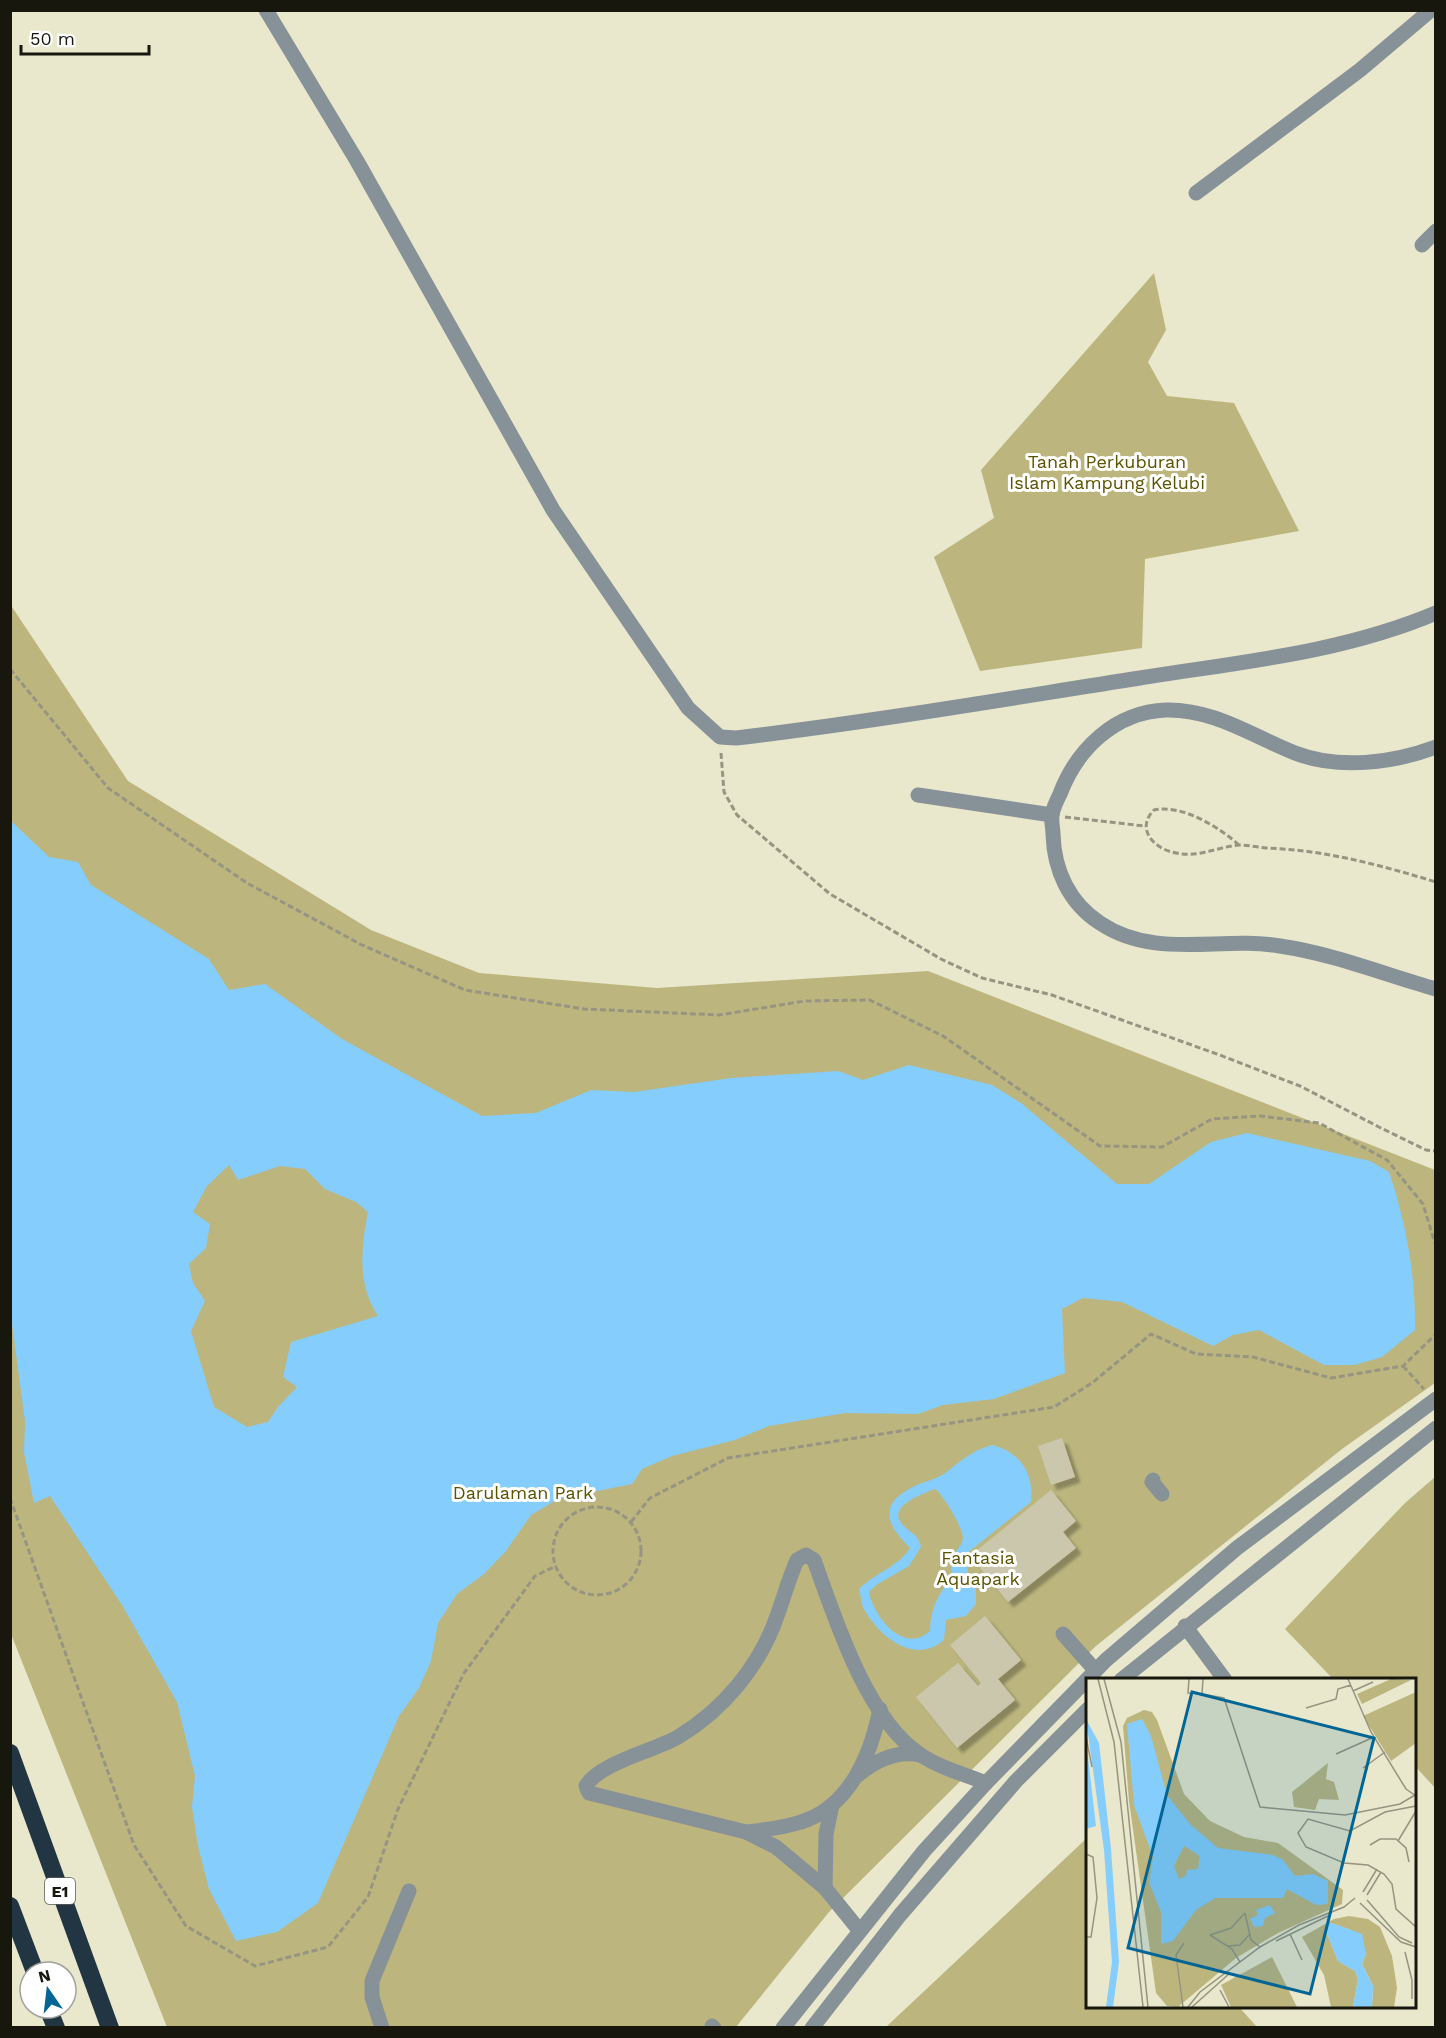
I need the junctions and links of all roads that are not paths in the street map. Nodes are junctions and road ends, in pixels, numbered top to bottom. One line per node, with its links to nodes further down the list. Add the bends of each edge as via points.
1 (266, 10): 6 (street, via 357,161 553,510 688,708 720,737 756,736 927,713 1260,660 1343,645)
2 (1431, 10): 3 (street, via 1360,70)
3 (1196, 193)
4 (1436, 231): 5 (street)
5 (1422, 245)
6 (1436, 613)
7 (1436, 747): 9 (street, via 1400,758 1350,763 1296,753 1208,714 1163,710 1124,721 1089,744 1065,780)
8 (918, 795): 9 (street)
9 (1052, 815): 10 (street, via 1055,859 1065,886 1099,923 1131,939 1161,945 1281,946 1339,957)
10 (1436, 989)
11 (1434, 1400): 17 (street, via 1237,1548)
12 (1436, 1428): 15 (street)
13 (1153, 1480): 14 (street)
14 (1162, 1494)
15 (1185, 1626): 19 (street); 20 (street)
16 (1063, 1634): 17 (street)
17 (1095, 1670): 18 (street)
18 (1087, 1678)
19 (1123, 1678)
20 (1224, 1678)
21 (1086, 1679): 27 (street)
22 (880, 1709): 25 (street, via 905,1743); 26 (street, via 876,1730); 29 (street, via 843,1638 814,1560 806,1555 796,1560 777,1617 748,1673 733,1691 679,1736 611,1767 590,1779 586,1786 589,1794)
23 (1086, 1711): 38 (street, via 1008,1790 900,1915)
24 (10, 1753): 35 (highway, E1)
25 (920, 1755): 26 (street, via 891,1756); 27 (street)
26 (855, 1777): 28 (street, via 846,1793)
27 (986, 1783): 33 (street)
28 (832, 1805): 29 (street, via 803,1822); 30 (street, via 826,1834)
29 (746, 1832): 30 (street, via 776,1847)
30 (825, 1888): 33 (street)
31 (409, 1891): 36 (street, via 372,1981 372,1997)
32 (10, 1906): 34 (highway)
33 (859, 1930): 37 (street)
34 (30, 1960)
35 (110, 2028)
36 (382, 2028)
37 (783, 2028)
38 (812, 2028)

